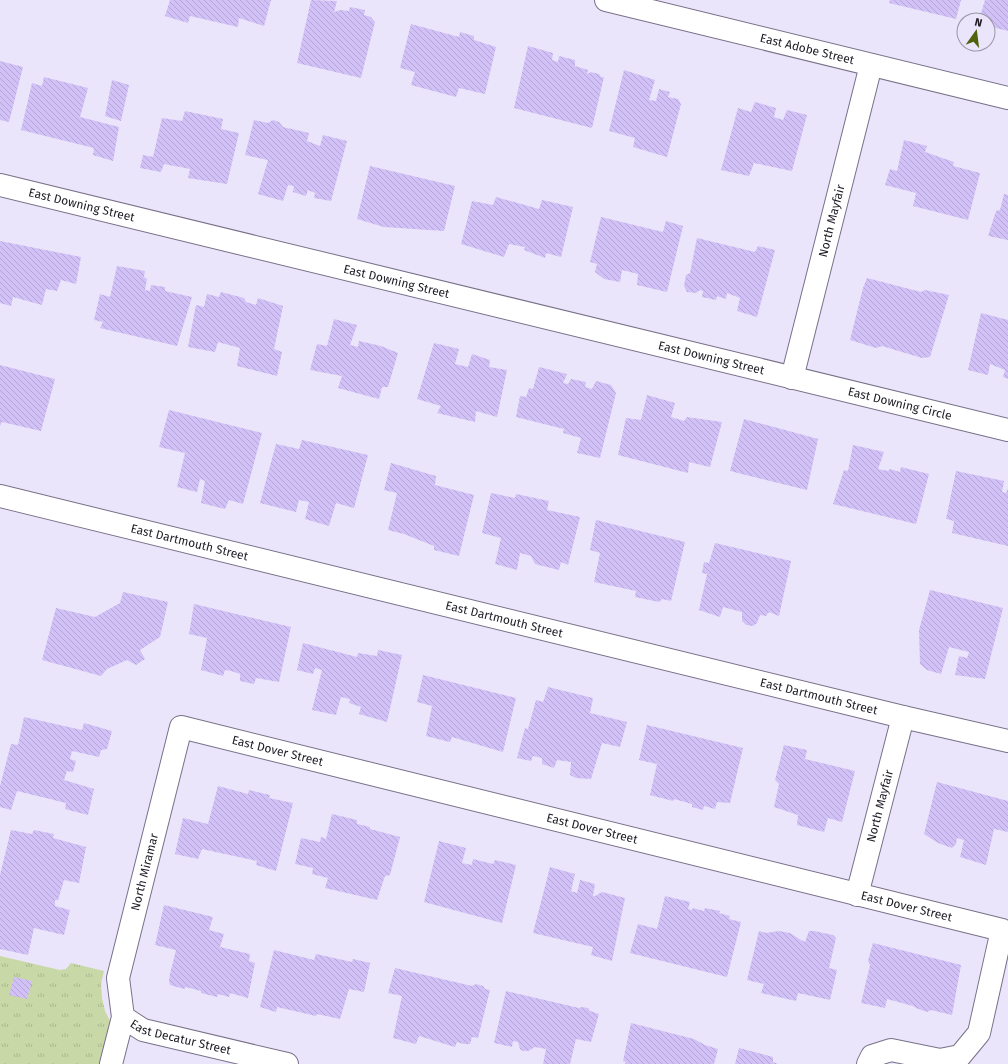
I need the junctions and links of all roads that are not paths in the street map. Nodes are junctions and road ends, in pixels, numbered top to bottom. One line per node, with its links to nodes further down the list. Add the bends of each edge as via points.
1 (606, 0): 2 (street, East Adobe Street)
2 (871, 65): 3 (street, East Adobe Street); 5 (street, North Mayfair)
3 (1008, 98)
4 (0, 185): 5 (street, East Downing Street)
5 (792, 378): 6 (street, East Downing Circle)
6 (1008, 430)
7 (0, 496): 8 (street, East Dartmouth Street)
8 (903, 717): 10 (street, East Dartmouth Street); 11 (street, North Mayfair)
9 (181, 727): 11 (street, East Dover Street); 12 (street, North Miramar, via 118,978)
10 (1008, 741)
11 (857, 895): 15 (street, East Dover Street, via 1002,930 979,1032 960,1056 940,1060 891,1050 872,1056)
12 (123, 1017): 13 (street); 14 (street, East Decatur Street, via 143,1030)
13 (111, 1064)
14 (287, 1064)
15 (868, 1064)

